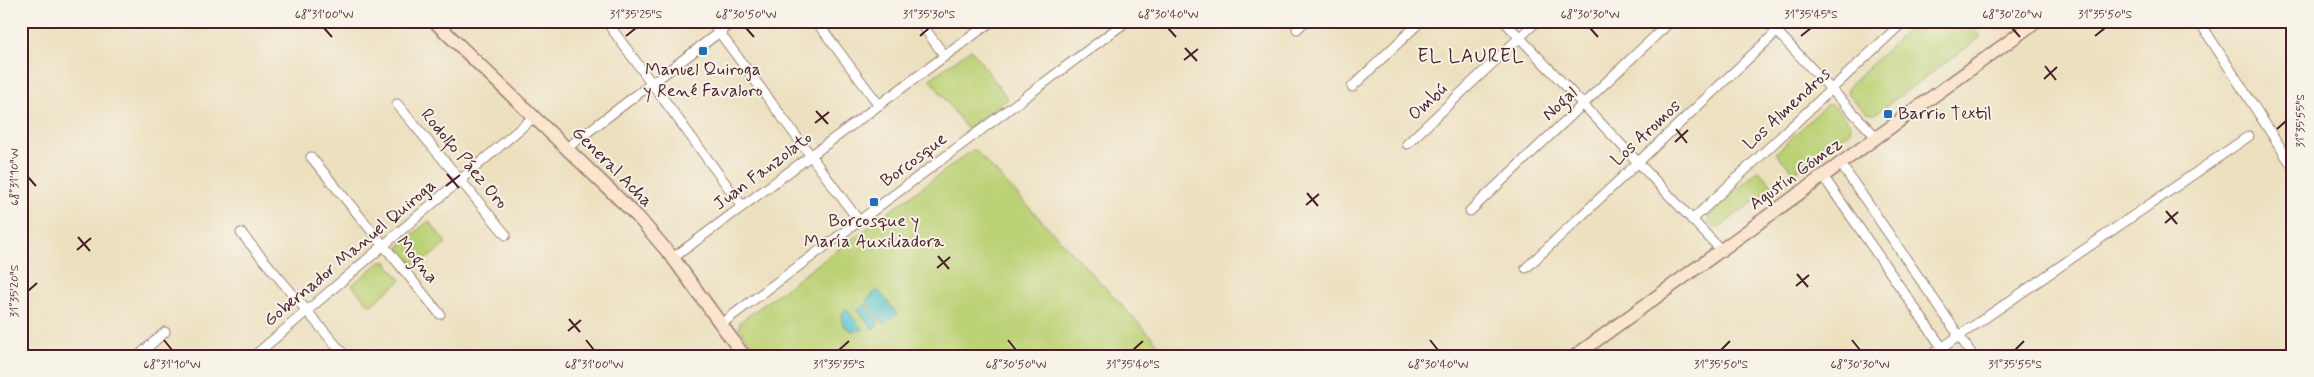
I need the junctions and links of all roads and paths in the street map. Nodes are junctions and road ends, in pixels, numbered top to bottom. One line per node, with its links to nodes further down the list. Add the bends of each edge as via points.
1 (434, 21): 30 (main road, General Acha)
2 (606, 21): 24 (street)
3 (711, 21): 20 (street)
4 (734, 21): 20 (street)
5 (816, 21): 29 (street)
6 (919, 21): 23 (street)
7 (992, 21): 23 (street, Juan Fanzolato)
8 (1127, 21): 45 (street, Borcosque)
9 (1305, 21): 19 (street)
10 (1421, 21): 25 (street)
11 (1504, 21): 22 (street)
12 (1537, 21): 22 (street, Ombú)
13 (1671, 21): 28 (street, Nogal)
14 (1766, 21): 21 (street)
15 (1788, 21): 21 (street, Los Aromos)
16 (1904, 21): 26 (street, Los Almendros)
17 (2037, 21): 32 (main road, Agustín Gómez)
18 (2199, 21): 39 (street)
19 (1296, 29)
20 (720, 32): 24 (street); 35 (street)
21 (1776, 32): 26 (street); 37 (street, Los Aromos)
22 (1520, 38): 28 (street); 33 (street, Ombú)
23 (945, 56): 29 (street, Juan Fanzolato)
24 (652, 84): 34 (street); 42 (street)
25 (1352, 87)
26 (1831, 90): 32 (street); 44 (street, Los Almendros)
27 (397, 104): 41 (street, Rodolfo Páez Oro)
28 (1583, 104): 37 (street); 43 (street, Nogal)
29 (879, 106): 35 (street, Juan Fanzolato)
30 (535, 116): 34 (main road, General Acha); 41 (street, Gobernador Manuel Quiroga)
31 (2249, 136): 56 (street)
32 (1876, 137): 38 (main road, Agustín Gómez)
33 (1406, 144)
34 (568, 147): 50 (main road, General Acha, via 638,217)
35 (811, 156): 42 (street, Juan Fanzolato); 45 (street)
36 (311, 157): 48 (street, Mogna)
37 (1638, 162): 44 (street); 51 (street, Los Aromos)
38 (1840, 163): 40 (main road, Agustín Gómez); 56 (street)
39 (2293, 167)
40 (1823, 176): 49 (main road, Agustín Gómez); 57 (street)
41 (461, 180): 47 (street, Rodolfo Páez Oro); 48 (street, Gobernador Manuel Quiroga)
42 (742, 206): 50 (street, Juan Fanzolato)
43 (1470, 211)
44 (1692, 220): 49 (street)
45 (859, 221): 54 (street, Borcosque)
46 (241, 233): 52 (street)
47 (506, 235)
48 (384, 246): 52 (street, Gobernador Manuel Quiroga); 53 (street, Mogna)
49 (1720, 250): 62 (main road, Agustín Gómez)
50 (673, 258): 54 (main road, General Acha)
51 (1526, 268)
52 (307, 311): 59 (street, Gobernador Manuel Quiroga); 60 (street)
53 (440, 314)
54 (721, 324): 61 (main road, General Acha)
55 (165, 332): 58 (street)
56 (1959, 336): 57 (street); 65 (street)
57 (1942, 347): 63 (street); 64 (street)
58 (138, 356)
59 (254, 356)
60 (345, 356)
61 (744, 356)
62 (1575, 356)
63 (1930, 356)
64 (1948, 356)
65 (1973, 356)

